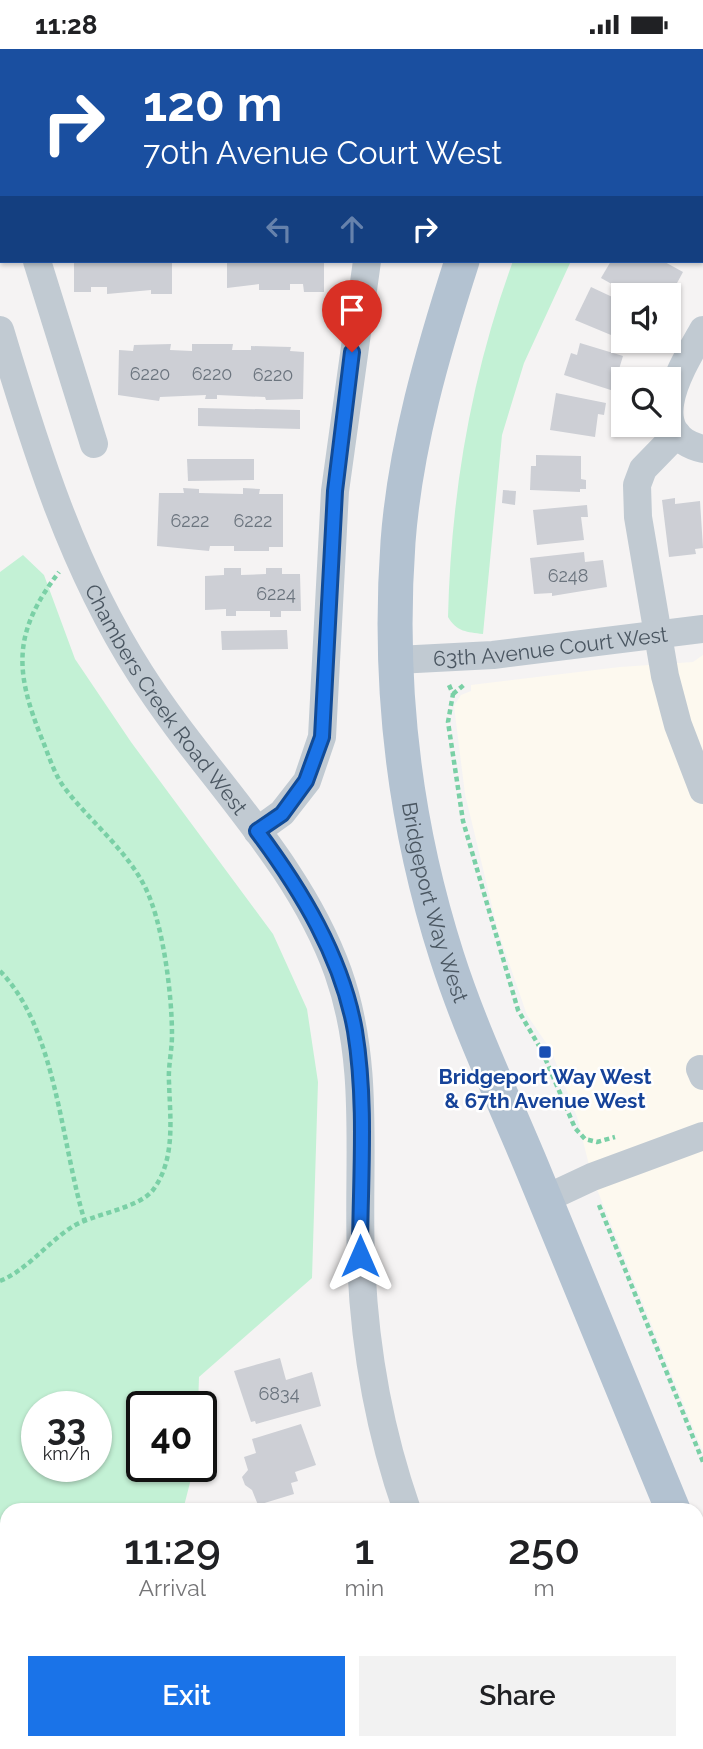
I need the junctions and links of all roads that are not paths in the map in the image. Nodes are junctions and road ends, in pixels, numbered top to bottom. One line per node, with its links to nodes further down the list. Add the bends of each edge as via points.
1 (38, 263): 10 (street)
2 (367, 263): 16 (street, via 335,491 322,737 306,781 282,814)
3 (461, 263): 14 (main road, Bridgeport Way West, via 438,337 398,538)
4 (0, 330): 7 (street, Chambers Creek Road West)
5 (703, 330): 6 (street)
6 (681, 369)
7 (7, 384): 16 (street, Chambers Creek Road West, via 74,552 140,673 200,760)
8 (674, 437): 13 (street, via 643,469 637,485)
9 (681, 437): 11 (street)
10 (94, 444)
11 (703, 449)
12 (703, 629): 13 (street, 63th Avenue Court West)
13 (656, 633): 14 (street, 63th Avenue Court West, via 493,655); 15 (street, via 678,725)
14 (397, 660): 18 (main road, Bridgeport Way West, via 407,785 431,903 448,960)
15 (703, 790)
16 (257, 831): 19 (street, Chambers Creek Road West, via 323,935 354,1029 359,1066 360,1256 366,1331 387,1442)
17 (703, 1136): 18 (street)
18 (545, 1199): 20 (main road, Bridgeport Way West)
19 (405, 1503)
20 (670, 1503)

